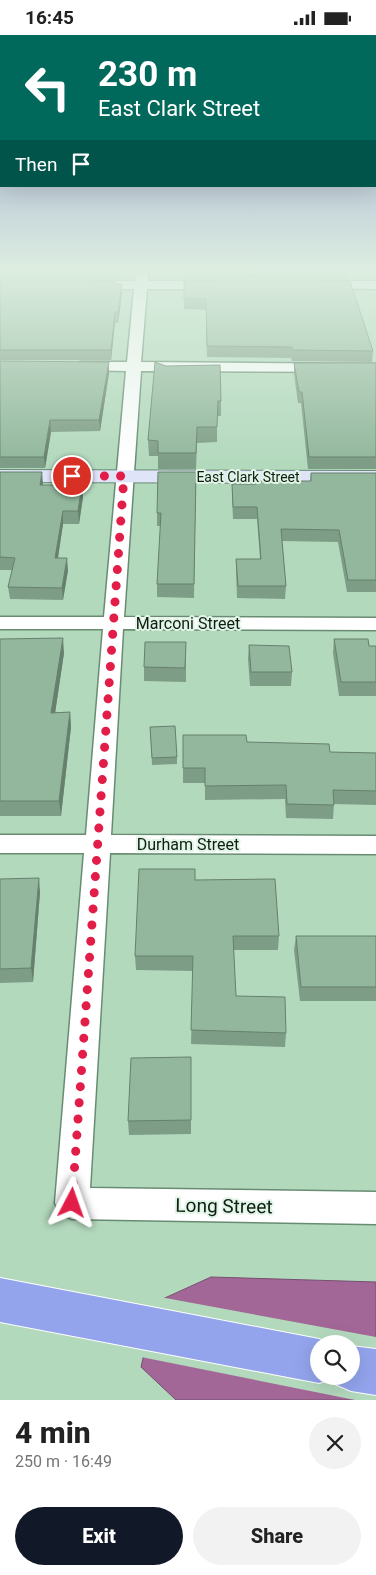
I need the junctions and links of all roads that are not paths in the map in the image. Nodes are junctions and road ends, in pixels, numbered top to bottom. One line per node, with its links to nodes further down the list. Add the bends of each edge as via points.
1 (138, 335): 3 (street)
2 (70, 367): 3 (street)
3 (135, 367): 4 (street); 6 (street)
4 (376, 368)
5 (0, 476): 6 (street, East Clark Street)
6 (124, 476): 7 (street, East Clark Street); 9 (street)
7 (376, 477)
8 (0, 623): 9 (street, Marconi Street)
9 (114, 623): 10 (street, Marconi Street); 12 (street)
10 (376, 624)
11 (0, 844): 12 (street, Durham Street)
12 (98, 844): 13 (street, Durham Street); 14 (street, Long Street, via 72,1203)
13 (376, 845)
14 (376, 1208)
15 (0, 1301): 16 (highway)
16 (310, 1359)
17 (360, 1369): 18 (highway)
18 (376, 1372)

